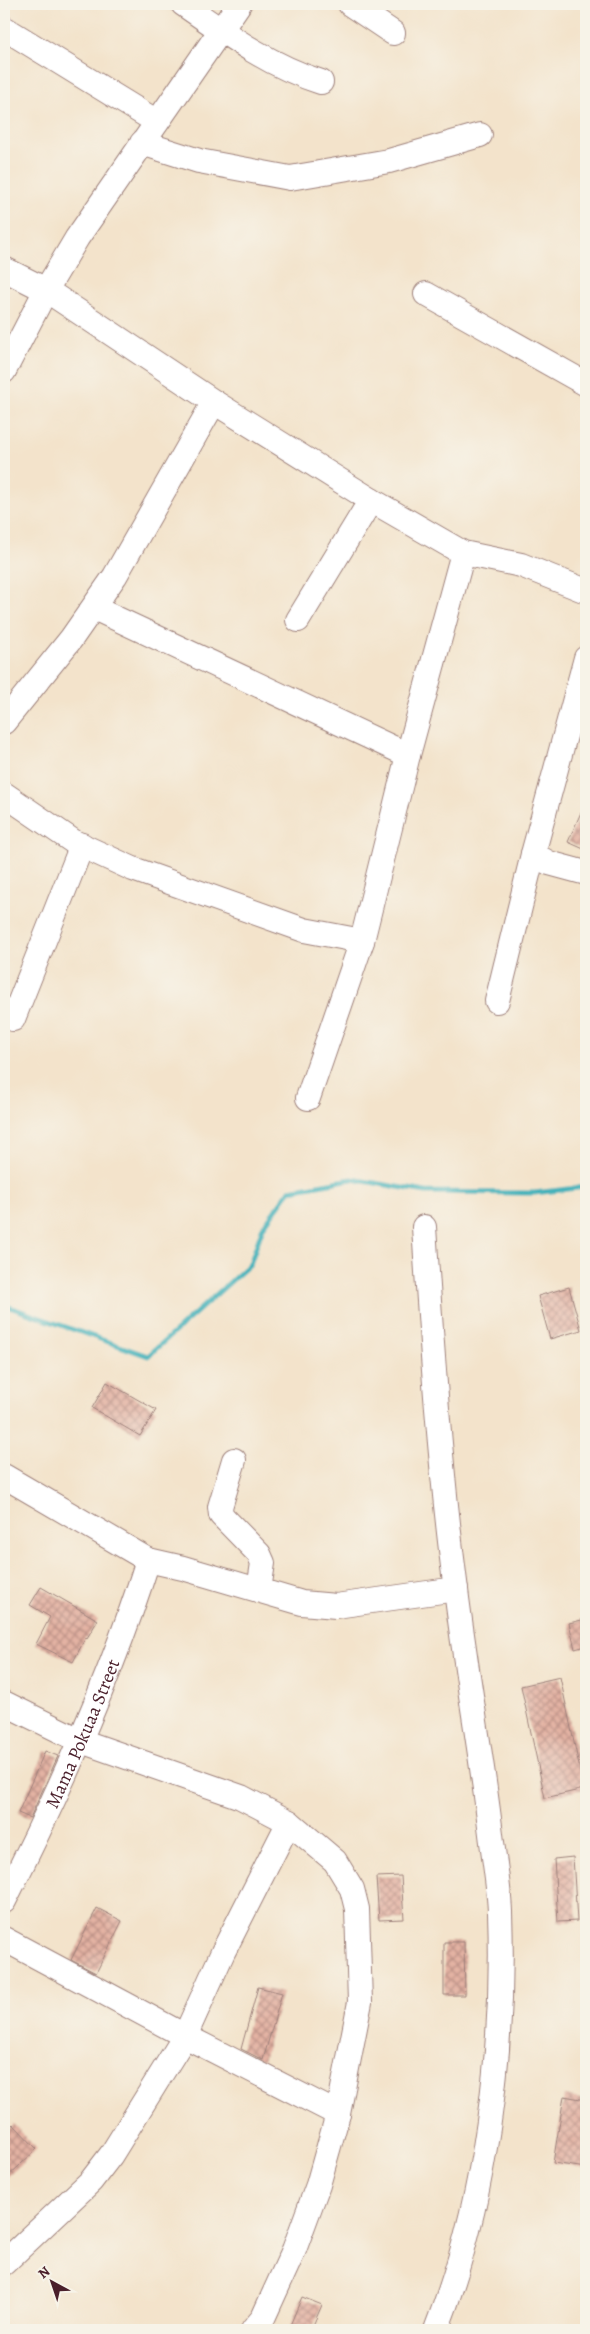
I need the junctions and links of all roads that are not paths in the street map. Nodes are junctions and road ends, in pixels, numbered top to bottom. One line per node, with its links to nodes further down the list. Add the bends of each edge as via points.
1 (183, 4): 5 (street)
2 (239, 4): 5 (street)
3 (350, 4): 6 (street)
4 (4, 28): 8 (street)
5 (220, 30): 7 (street, via 268,60); 8 (street)
6 (393, 33)
7 (321, 82)
8 (157, 122): 10 (street)
9 (480, 135): 10 (street, via 389,161 290,178 199,161)
10 (142, 144): 12 (street)
11 (4, 268): 12 (street)
12 (46, 290): 14 (street); 16 (street)
13 (426, 294): 15 (street)
14 (4, 371)
15 (586, 384)
16 (214, 402): 17 (street); 20 (street)
17 (371, 500): 18 (street); 21 (street)
18 (462, 553): 19 (street, via 521,565); 24 (street)
19 (586, 591)
20 (94, 608): 23 (street); 24 (street)
21 (298, 620)
22 (586, 658): 27 (street)
23 (4, 722)
24 (408, 755): 29 (street)
25 (4, 794): 26 (street)
26 (82, 845): 29 (street, via 133,869 304,930); 31 (street)
27 (534, 854): 28 (street, via 549,863); 30 (street)
28 (586, 873)
29 (362, 941): 32 (street)
30 (497, 1000)
31 (13, 1019)
32 (308, 1098)
33 (424, 1227): 37 (street, via 437,1418)
34 (234, 1460): 38 (street, via 220,1507 221,1515 259,1554 263,1562)
35 (4, 1476): 36 (street)
36 (148, 1560): 38 (street); 40 (street, Mama Pokuaa Street)
37 (456, 1589): 38 (street, via 336,1606 302,1603); 48 (street, via 500,1910 499,2033 482,2166 470,2219)
38 (259, 1590)
39 (4, 1703): 40 (street)
40 (81, 1741): 41 (street, via 241,1797); 42 (street, Mama Pokuaa Street)
41 (289, 1822): 44 (street); 45 (street, via 335,1861 352,1889 357,1909 360,2002)
42 (4, 1901)
43 (4, 1939): 44 (street)
44 (184, 2036): 45 (street); 46 (street, via 111,2155 90,2181)
45 (338, 2114): 47 (street, via 318,2185 294,2250 263,2318)
46 (4, 2263)
47 (253, 2330)
48 (436, 2330)

